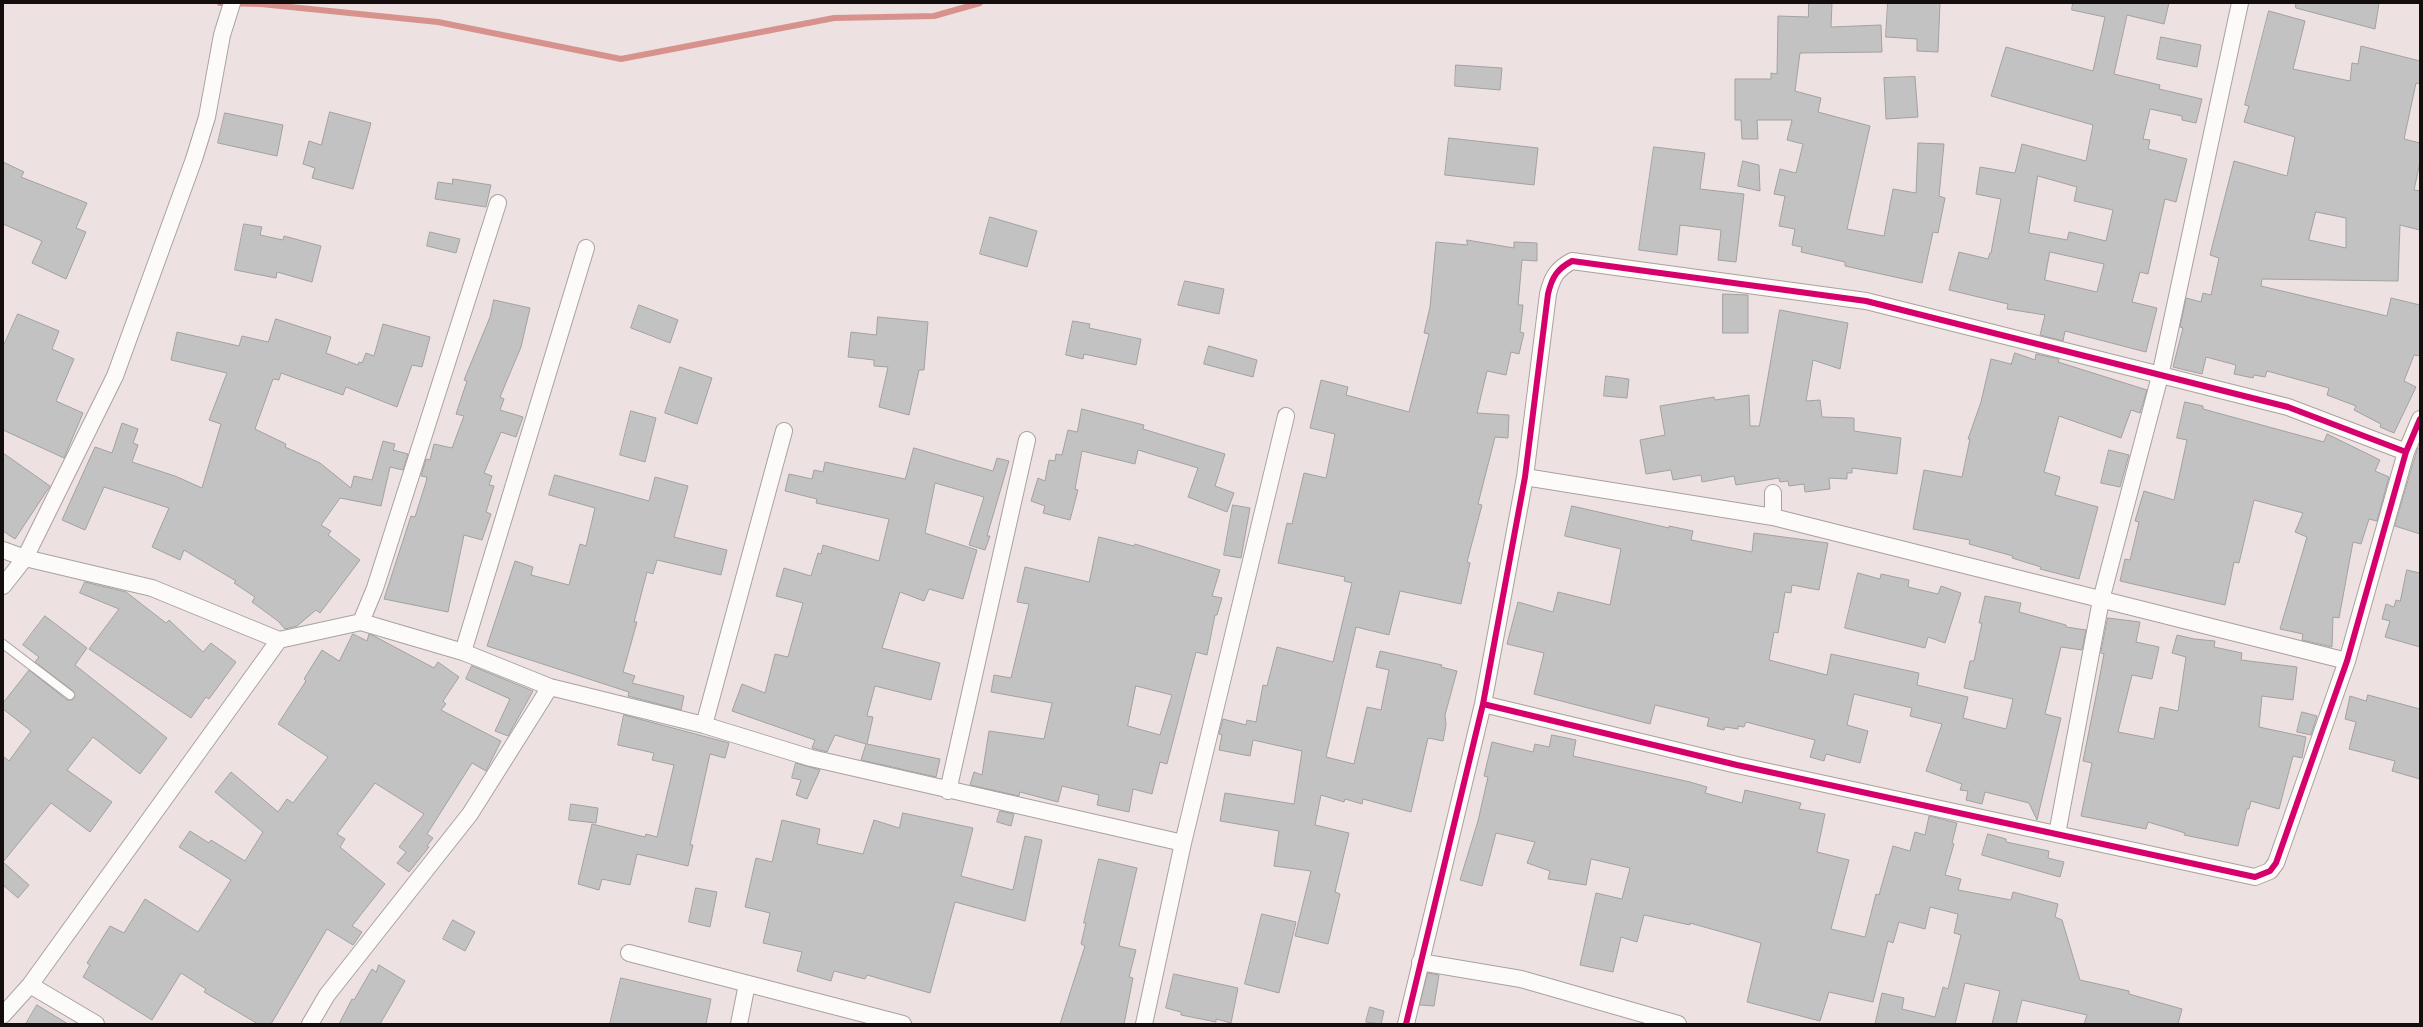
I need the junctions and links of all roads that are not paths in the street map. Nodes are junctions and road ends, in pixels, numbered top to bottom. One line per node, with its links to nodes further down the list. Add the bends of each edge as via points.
1 (232, 3): 15 (street, via 222,35 207,117 194,159 115,376)
2 (2240, 3): 5 (street)
3 (498, 203): 18 (street, via 376,588)
4 (586, 248): 21 (street)
5 (2160, 376): 10 (street, via 2288,407); 11 (street, via 1866,301 1572,261 1559,268 1552,279 1548,294); 17 (street)
6 (1286, 416): 29 (street)
7 (2420, 419): 10 (street)
8 (784, 431): 26 (street)
9 (1027, 440): 27 (street)
10 (2406, 452): 22 (street)
11 (1525, 477): 13 (street); 25 (street)
12 (1773, 493): 13 (street)
13 (1773, 517): 17 (street)
14 (3, 550): 15 (street)
15 (25, 558): 16 (street); 19 (street, via 152,588)
16 (3, 586)
17 (2101, 600): 22 (street); 28 (street)
18 (361, 622): 19 (street); 21 (street)
19 (278, 640): 33 (street)
20 (3, 644): 24 (lane)
21 (463, 652): 23 (street)
22 (2346, 661): 28 (street, via 2276,863 2263,875 2255,877)
23 (550, 687): 26 (street); 36 (street, via 470,814 327,995)
24 (70, 695)
25 (1483, 704): 28 (street, via 1736,764); 31 (street)
26 (704, 725): 27 (street, via 811,758)
27 (948, 791): 29 (street)
28 (2057, 834)
29 (1183, 843): 39 (street)
30 (629, 953): 32 (street)
31 (1420, 962): 40 (street); 41 (street, via 1521,979)
32 (747, 984): 37 (street); 38 (street)
33 (30, 985): 34 (street); 35 (street)
34 (3, 1015)
35 (96, 1024)
36 (310, 1024)
37 (739, 1024)
38 (903, 1024)
39 (1144, 1024)
40 (1406, 1024)
41 (1678, 1024)

